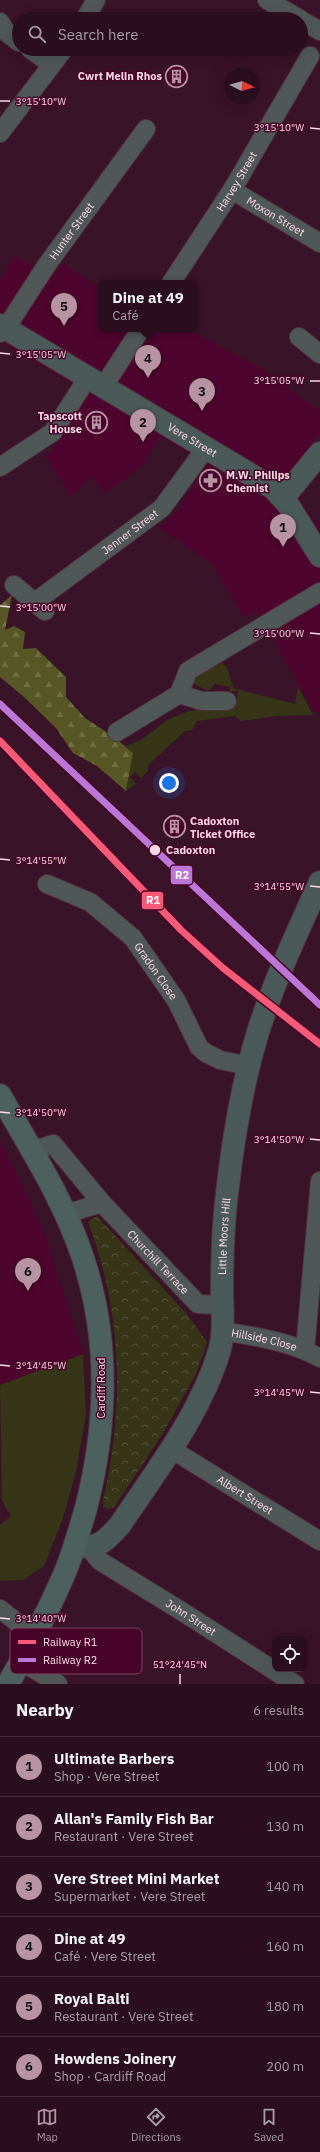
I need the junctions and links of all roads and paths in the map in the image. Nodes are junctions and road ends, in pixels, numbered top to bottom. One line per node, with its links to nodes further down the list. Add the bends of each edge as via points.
1 (96, 0): 3 (street)
2 (267, 0): 4 (street)
3 (89, 12)
4 (288, 12)
5 (0, 22): 8 (street)
6 (308, 23): 7 (street)
7 (320, 30)
8 (12, 37)
9 (40, 56): 12 (street)
10 (58, 56): 12 (street)
11 (310, 56): 15 (street, Harvey Street)
12 (51, 64): 14 (street)
13 (146, 129): 18 (street, Hunter Street)
14 (0, 133)
15 (232, 190): 16 (street, Moxon Street); 17 (street, Harvey Street)
16 (320, 243)
17 (173, 280)
18 (2, 329): 22 (street, Vere Street)
19 (138, 332): 22 (street)
20 (299, 336): 21 (street)
21 (320, 354)
22 (96, 382): 23 (street, Vere Street); 25 (street, via 53,432)
23 (206, 448): 26 (street, Vere Street, via 273,488); 28 (street, Jenner Street, via 162,508 39,604)
24 (320, 453): 26 (street)
25 (0, 467)
26 (283, 498): 27 (street, Vere Street)
27 (320, 556)
28 (14, 585)
29 (320, 592): 30 (street, via 188,671)
30 (179, 694): 31 (street, via 202,701); 32 (street)
31 (227, 701)
32 (117, 732)
33 (320, 882): 35 (street, Little Moors Hill, via 276,982)
34 (47, 884): 35 (street, Gradon Close, via 90,902 133,938 176,1000 202,1050 220,1060)
35 (249, 1066): 41 (street, Little Moors Hill, via 230,1159 223,1229)
36 (0, 1096): 37 (main road, Cardiff Road)
37 (32, 1151): 39 (street, Churchill Terrace, via 53,1144); 40 (main road, Cardiff Road)
38 (320, 1181): 43 (street, Hillside Close)
39 (102, 1203): 40 (street); 41 (street, Churchill Terrace, via 198,1304)
40 (65, 1214): 46 (main road, Cardiff Road, via 83,1258 92,1289 100,1337 103,1387 101,1430)
41 (222, 1305): 42 (street, Little Moors Hill)
42 (223, 1331): 43 (street, Hillside Close, via 262,1338); 44 (street, Little Moors Hill, via 218,1354 204,1388)
43 (313, 1354)
44 (171, 1449): 45 (street, Albert Street); 46 (street, Little Moors Hill, via 113,1533 100,1544)
45 (320, 1541)
46 (82, 1547): 49 (main road, Cardiff Road); 54 (street, John Street, via 100,1561)
47 (0, 1609): 48 (street)
48 (26, 1628)
49 (38, 1628)
50 (14, 1674): 52 (main road, Cardiff Road)
51 (42, 1674): 53 (street)
52 (8, 1684)
53 (58, 1684)
54 (295, 1684)

